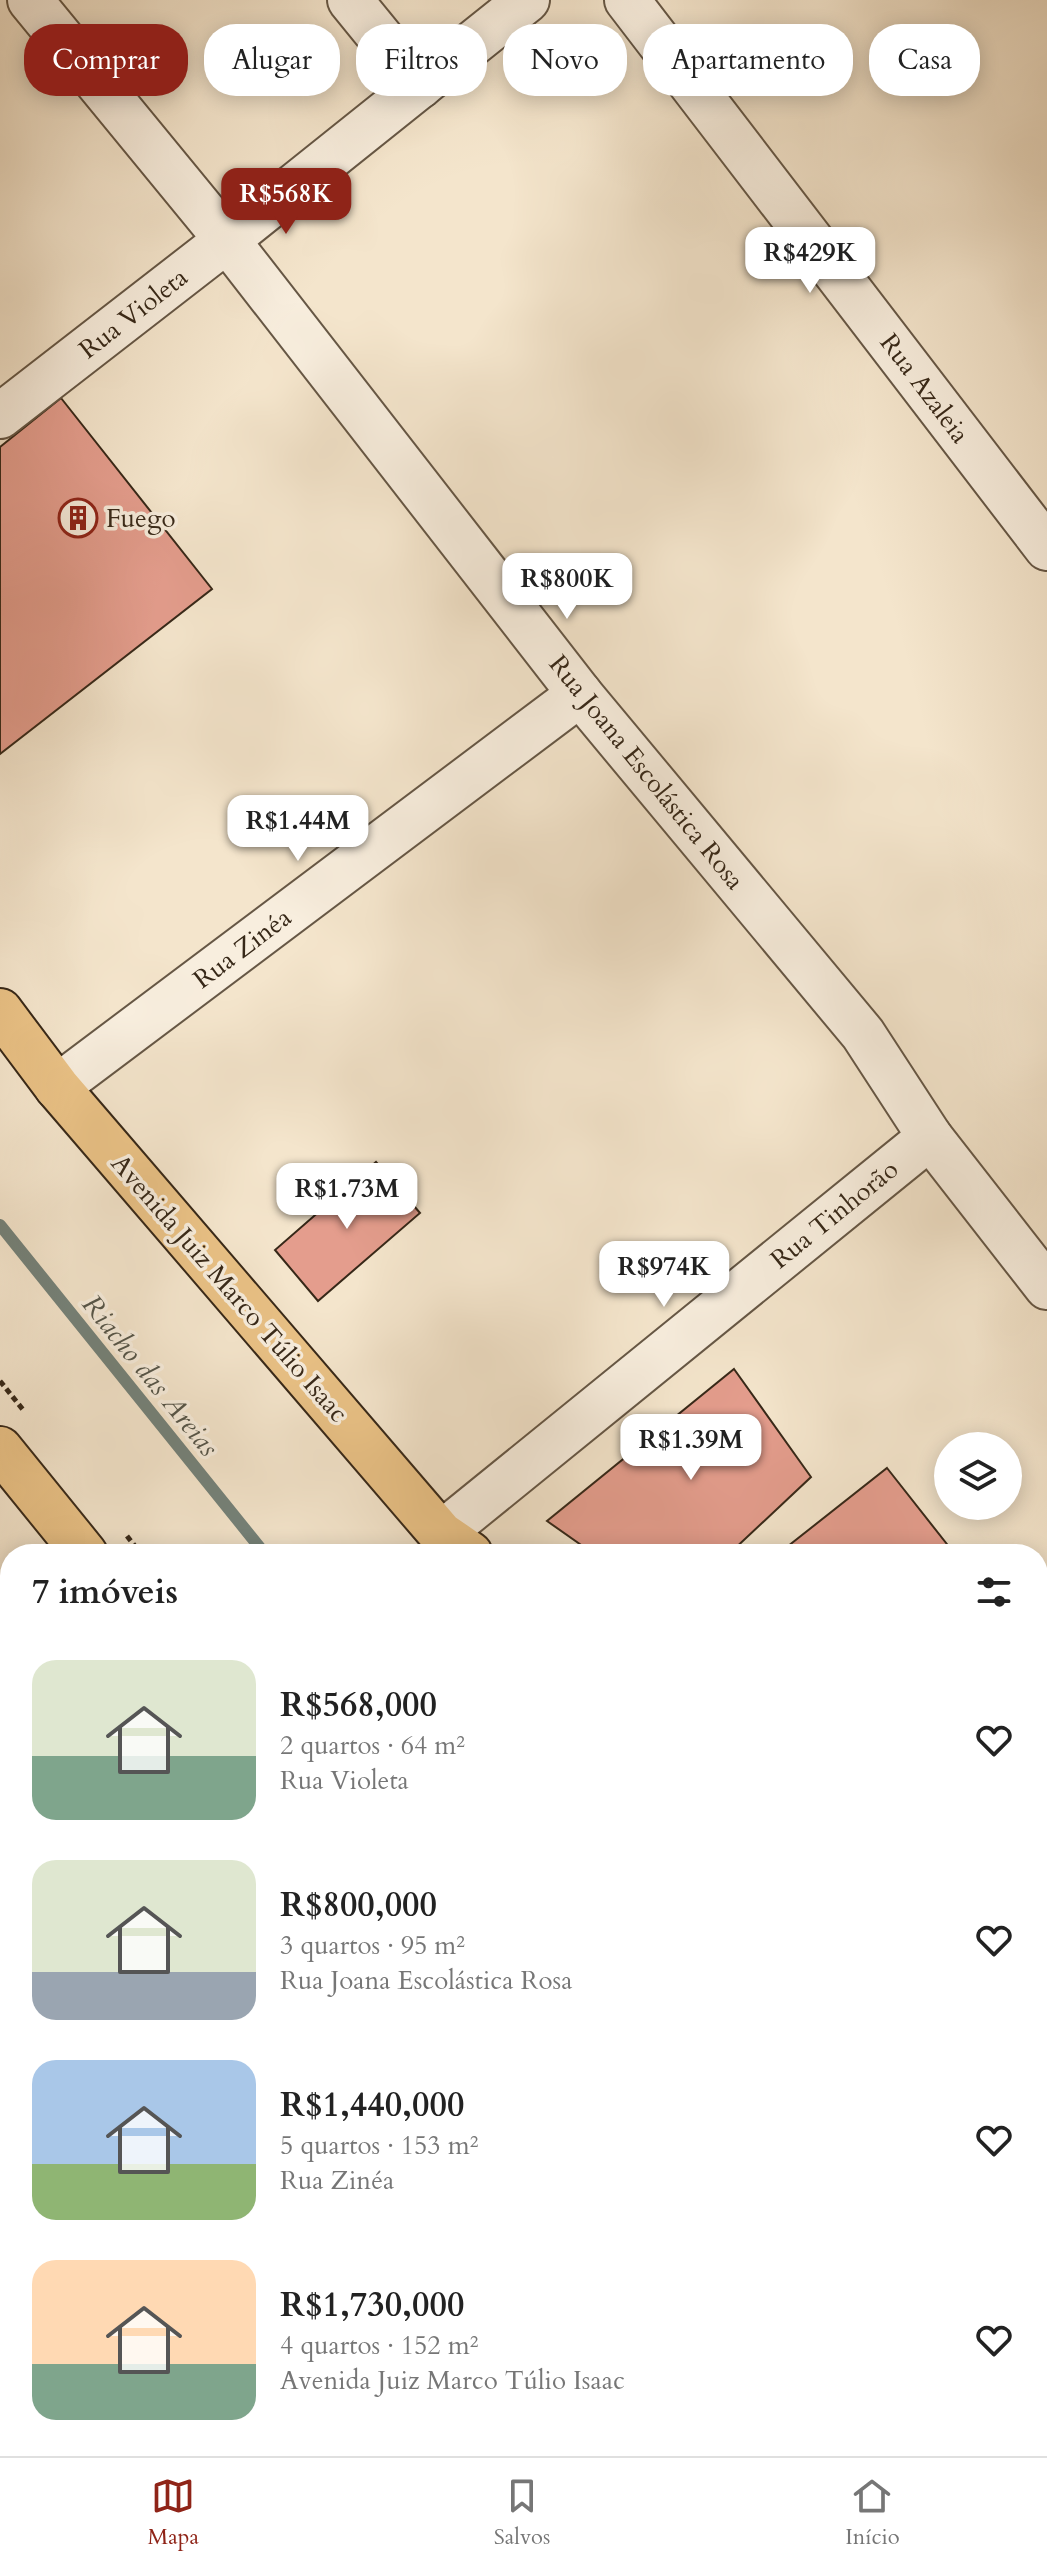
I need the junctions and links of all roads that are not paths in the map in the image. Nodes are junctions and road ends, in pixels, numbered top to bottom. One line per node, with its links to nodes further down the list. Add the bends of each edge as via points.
1 (30, 0): 8 (street, Rua Joana Escolástica Rosa)
2 (350, 0): 5 (street)
3 (527, 0): 6 (street, Rua Violeta)
4 (627, 0): 10 (street, Rua Azaleia)
5 (370, 24)
6 (487, 32)
7 (407, 96): 8 (street, Rua Violeta)
8 (227, 240): 9 (street, Rua Violeta); 11 (street, Rua Joana Escolástica Rosa)
9 (0, 416)
10 (1047, 548)
11 (580, 694): 13 (street, Rua Zinéa); 14 (street, Rua Joana Escolástica Rosa, via 863,1034)
12 (0, 1011): 13 (main road, Avenida Juiz Marco Túlio Isaac)
13 (57, 1087): 18 (main road, Avenida Juiz Marco Túlio Isaac)
14 (930, 1137): 15 (street, Rua Joana Escolástica Rosa); 18 (street, Rua Tinhorão)
15 (1047, 1287)
16 (0, 1449): 17 (main road)
17 (77, 1544)
18 (456, 1544)

